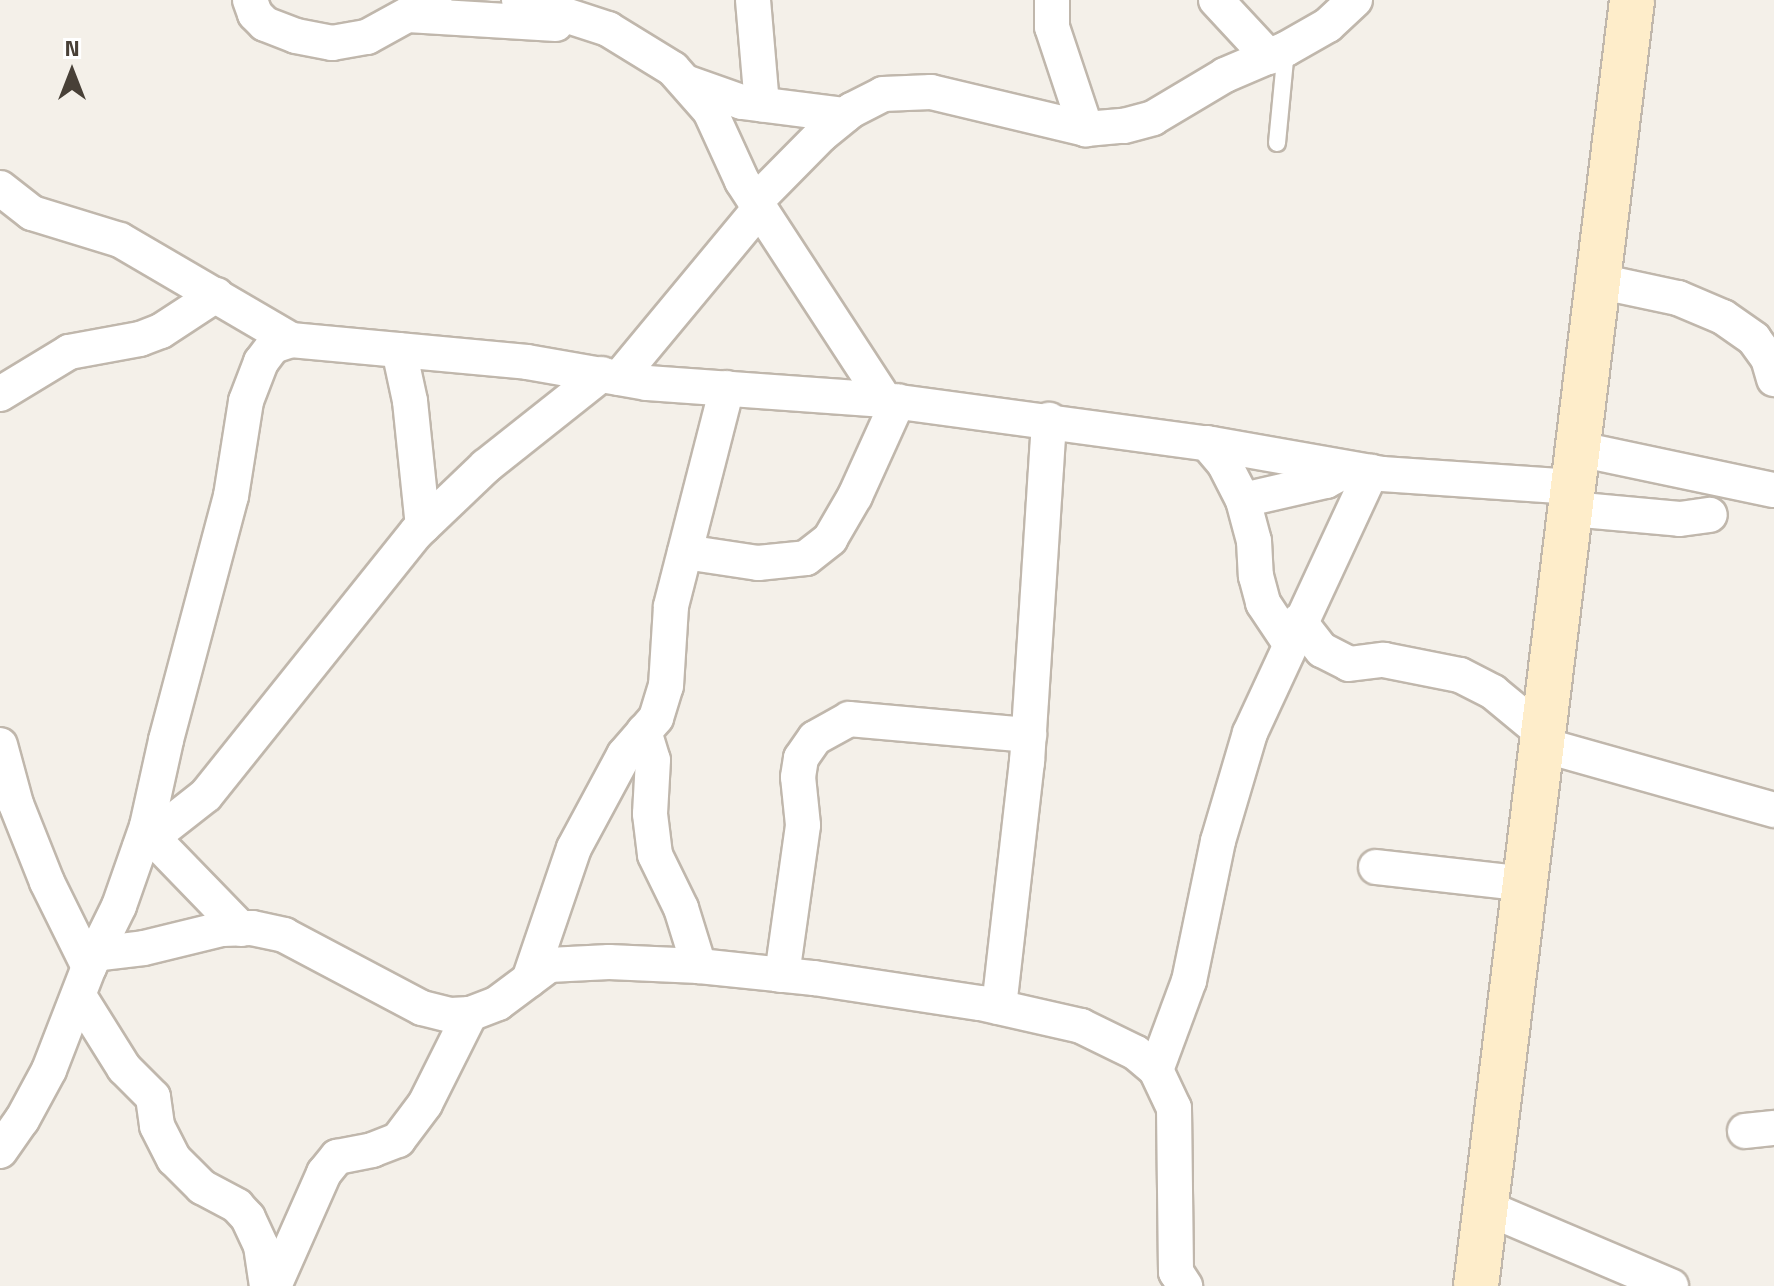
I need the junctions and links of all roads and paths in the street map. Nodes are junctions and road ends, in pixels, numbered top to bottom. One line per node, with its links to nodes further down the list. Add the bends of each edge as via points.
1 (250, 0): 8 (street, via 265,24 332,43 367,37)
2 (519, 0): 9 (street)
3 (753, 0): 12 (street)
4 (1052, 0): 14 (street, via 1052,27)
5 (1216, 0): 10 (street)
6 (1355, 0): 10 (street, via 1328,25)
7 (1632, 0): 18 (street)
8 (421, 8): 9 (street, via 527,24)
9 (577, 13): 11 (street, via 673,69)
10 (1278, 53): 14 (street, via 1225,75 1153,118); 15 (lane)
11 (684, 82): 12 (street); 17 (street, via 710,111)
12 (762, 105): 13 (street)
13 (845, 115): 14 (street, via 883,94 931,92); 17 (street, via 789,166)
14 (1086, 129)
15 (1277, 143)
16 (8, 201): 19 (street, via 120,240)
17 (758, 205): 22 (street); 26 (street)
18 (1598, 281): 23 (street, via 1678,298 1723,317 1754,339 1768,358); 30 (street)
19 (216, 295): 20 (street); 25 (street, via 161,331 69,352)
20 (291, 340): 21 (street); 42 (street, via 273,346 261,362 246,401 231,496)
21 (399, 350): 22 (street); 34 (street, via 410,401)
22 (610, 376): 24 (street); 34 (street, via 486,466)
23 (1774, 379)
24 (727, 388): 26 (street); 35 (street)
25 (0, 394)
26 (891, 400): 27 (street); 35 (street, via 855,496 830,539 806,558 758,563)
27 (1049, 420): 28 (street); 38 (street)
28 (1207, 443): 29 (street); 32 (street)
29 (1361, 470): 30 (street); 32 (street); 36 (street)
30 (1575, 482): 31 (street); 33 (street, via 1680,519); 39 (street)
31 (1774, 490)
32 (1243, 500): 36 (street, via 1263,603)
33 (1710, 515)
34 (423, 526): 42 (street, via 206,795)
35 (685, 552): 37 (street, via 671,606 666,686 656,718)
36 (1294, 632): 39 (street, via 1349,664 1384,660 1460,675 1493,692); 52 (street, via 1250,733 1218,841 1189,981)
37 (644, 731): 46 (street, via 653,760 650,814 655,855 681,908); 49 (street, via 624,755 574,848)
38 (1029, 735): 48 (street, via 849,719 815,738 801,758 798,777 803,825); 50 (street)
39 (1544, 740): 41 (street); 44 (street)
40 (0, 745): 47 (street, via 16,804)
41 (1774, 810)
42 (146, 842): 45 (street); 47 (street)
43 (1376, 867): 44 (street)
44 (1527, 884): 54 (street)
45 (241, 929): 47 (street, via 144,948); 51 (street, via 284,935 422,1008)
46 (699, 966): 48 (street); 49 (street, via 549,965)
47 (88, 972): 53 (street, via 49,1070); 56 (street, via 124,1068 153,1097 157,1126 174,1159 202,1187 248,1218 261,1246)
48 (782, 975): 50 (street)
49 (529, 980): 51 (street, via 498,1003)
50 (999, 1007): 52 (street, via 1081,1026 1136,1053)
51 (470, 1014): 57 (street, via 425,1104 398,1140 337,1157 324,1173)
52 (1156, 1070): 55 (street, via 1174,1108)
53 (0, 1151)
54 (1487, 1208): 58 (street); 59 (street)
55 (1179, 1281)
56 (267, 1286)
57 (274, 1286)
58 (1476, 1286)
59 (1671, 1286)

